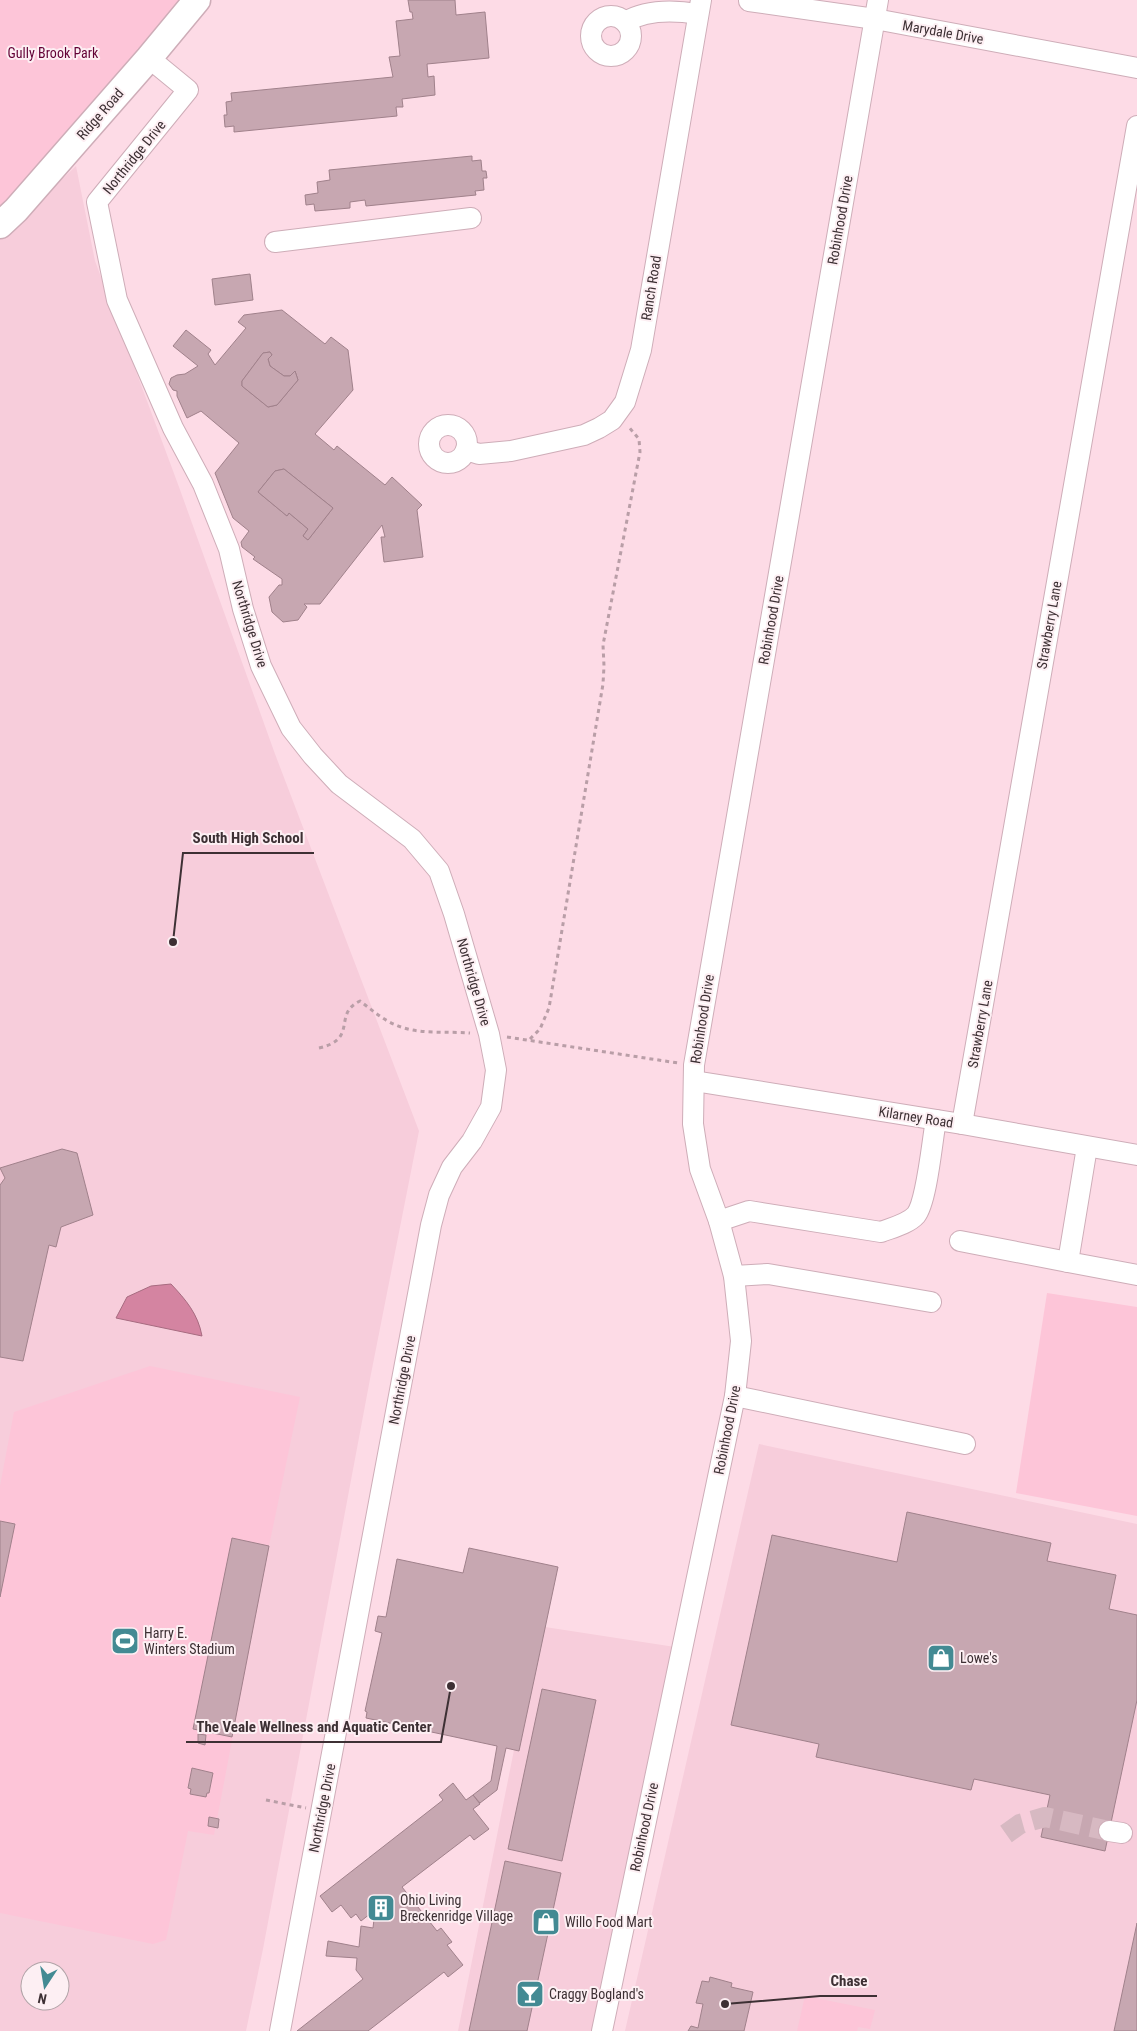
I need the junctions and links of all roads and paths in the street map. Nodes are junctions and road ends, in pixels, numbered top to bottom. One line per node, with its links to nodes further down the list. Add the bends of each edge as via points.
1 (197, 0): 6 (main road, Ridge Road)
2 (749, 1): 4 (street, Marydale Drive)
3 (700, 7): 5 (street, via 685,12 636,15); 12 (street, Ranch Road, via 641,350 625,402)
4 (877, 10): 7 (street, Marydale Drive); 15 (street, Robinhood Drive)
5 (625, 22)
6 (149, 58): 10 (main road, Ridge Road); 29 (street, Northridge Drive, via 188,90 97,202 117,300 173,428 206,492 229,549 261,666 292,728 312,756 339,784 412,838 439,871 489,1034 496,1070 491,1106 472,1141 452,1167 439,1195 431,1225)
7 (1137, 68)
8 (1137, 126): 17 (street, Strawberry Lane)
9 (471, 218): 11 (street)
10 (0, 225)
11 (275, 242)
12 (616, 416): 13 (street, Ranch Road, via 584,435 511,451 479,454); 14 (path, via 640,439 640,452 603,645 603,684 549,1008 540,1029)
13 (466, 450)
14 (530, 1039)
15 (694, 1081): 16 (street, Kilarney Road); 20 (street, Robinhood Drive, via 693,1124 700,1170)
16 (936, 1120): 17 (street, Kilarney Road); 20 (street, via 922,1201 915,1216 898,1226 881,1232 749,1211)
17 (962, 1124): 18 (street, Kilarney Road)
18 (1087, 1147): 19 (street, Kilarney Road); 22 (street)
19 (1137, 1155)
20 (719, 1220): 24 (street, Robinhood Drive)
21 (960, 1241): 22 (street)
22 (1068, 1262): 23 (street)
23 (1137, 1275)
24 (734, 1276): 25 (street, via 768,1274); 26 (street, Robinhood Drive, via 741,1341)
25 (931, 1302)
26 (735, 1396): 27 (street); 31 (street, Robinhood Drive)
27 (965, 1444)
28 (266, 1800): 29 (path)
29 (321, 1810): 30 (street, Northridge Drive)
30 (280, 2031)
31 (602, 2031)

